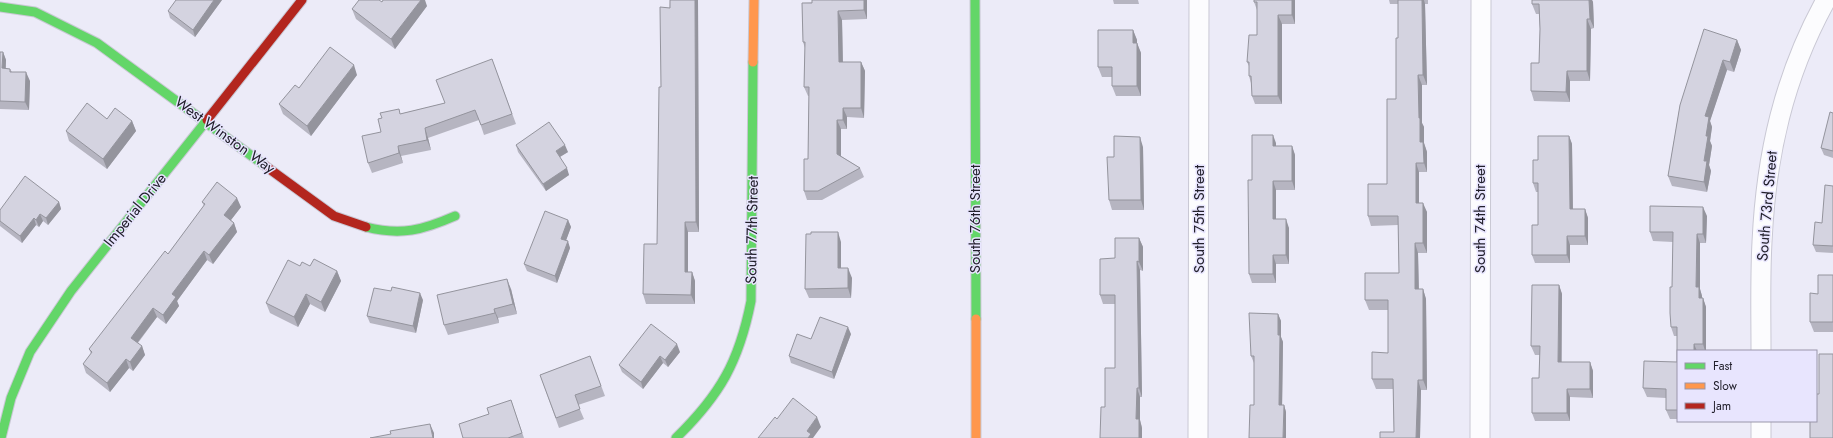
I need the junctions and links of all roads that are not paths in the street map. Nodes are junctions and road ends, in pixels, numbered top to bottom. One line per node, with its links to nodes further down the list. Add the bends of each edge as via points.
1 (302, 0): 8 (street, Imperial Drive)
2 (754, 0): 13 (street, South 77th Street, via 749,314 732,367 706,407)
3 (975, 0): 14 (street, South 76th Street)
4 (1199, 0): 15 (street, South 75th Street)
5 (1481, 0): 16 (street, South 74th Street)
6 (1826, 0): 10 (street, South 73rd Street, via 1803,45 1786,92 1773,144 1762,242)
7 (0, 7): 8 (street, West Winston Way, via 35,12 97,43)
8 (206, 121): 9 (street, West Winston Way, via 334,216 355,225 398,232 426,228); 12 (street, Imperial Drive, via 71,291 30,352 11,398)
9 (455, 216)
10 (1761, 350)
11 (1761, 422): 17 (street)
12 (1, 438)
13 (676, 438)
14 (976, 438)
15 (1198, 438)
16 (1480, 438)
17 (1761, 438)

